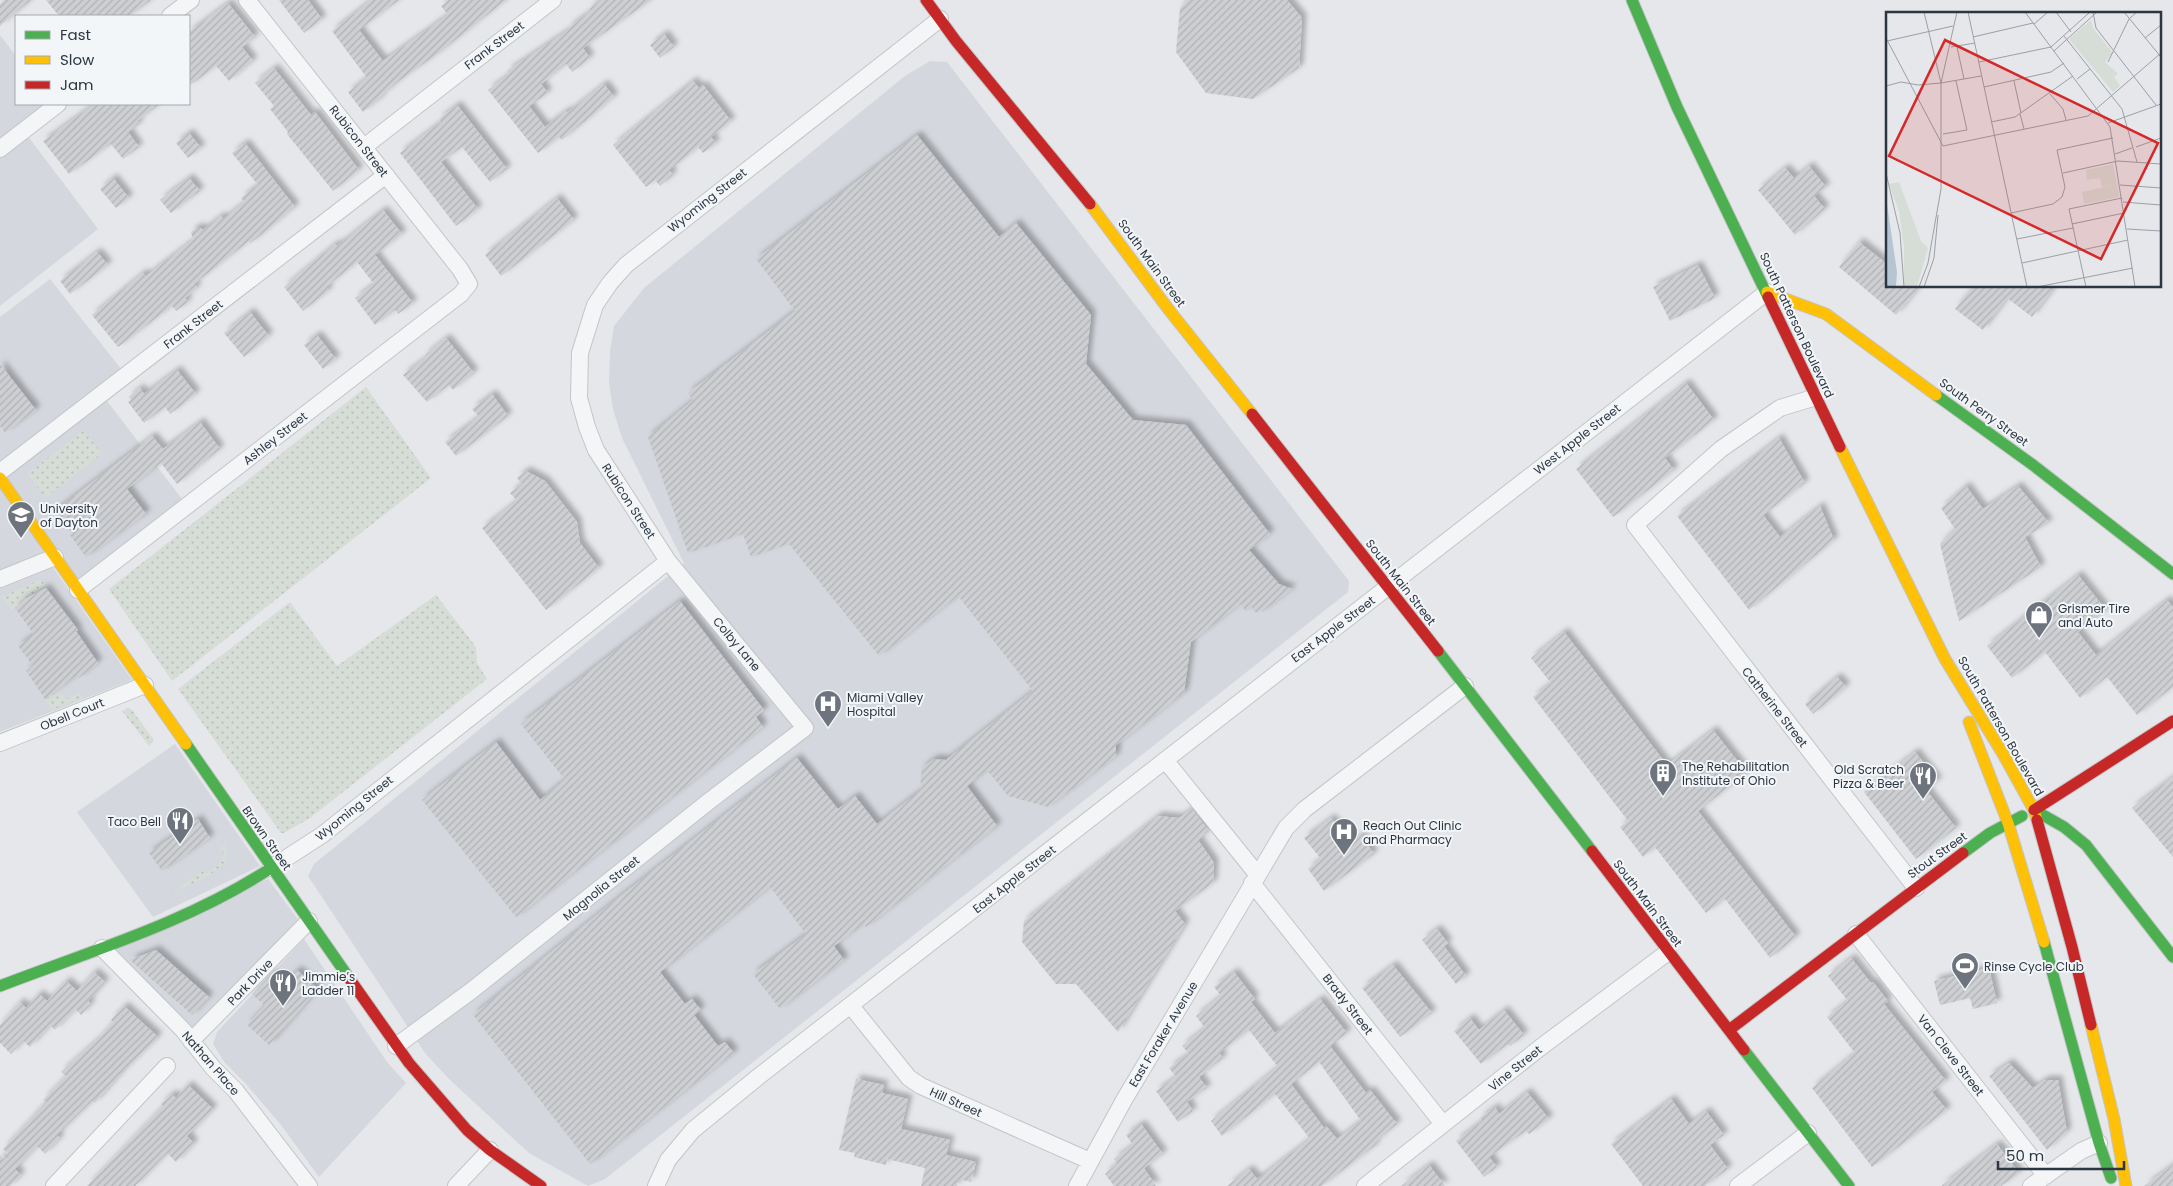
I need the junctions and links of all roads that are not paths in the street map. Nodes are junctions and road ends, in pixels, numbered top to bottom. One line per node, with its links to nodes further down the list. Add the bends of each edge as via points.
1 (191, 0): 6 (street)
2 (247, 0): 9 (street, Rubicon Street)
3 (553, 0): 9 (street, Frank Street)
4 (926, 0): 7 (main road, South Main Street)
5 (1632, 0): 13 (main road, South Patterson Boulevard, via 1677,108)
6 (171, 15)
7 (940, 19): 15 (street, Wyoming Street, via 626,264 610,282 595,305 580,353 579,398); 22 (main road, South Main Street, via 1099,215 1169,310)
8 (57, 105): 10 (street)
9 (364, 148): 11 (street, Rubicon Street)
10 (0, 149)
11 (386, 175): 12 (street, Rubicon Street); 16 (street, Frank Street)
12 (469, 284): 23 (street, Ashley Street, via 461,294)
13 (1767, 292): 14 (main road, South Patterson Boulevard); 20 (main road, South Perry Street, via 1826,314); 22 (street, West Apple Street)
14 (1816, 397): 24 (main road, South Patterson Boulevard); 35 (street, Catherine Street, via 1780,408 1721,449 1635,525)
15 (592, 441): 19 (street, Rubicon Street)
16 (0, 472)
17 (0, 478): 18 (main road, Brown Street)
18 (55, 557): 21 (street); 23 (main road, Brown Street)
19 (668, 561): 28 (street, Colby Lane); 33 (street, Wyoming Street, via 322,835)
20 (2173, 574)
21 (0, 579)
22 (1389, 588): 26 (main road, South Main Street); 30 (street, East Apple Street)
23 (78, 590): 25 (main road, Brown Street)
24 (1945, 658): 31 (main road, South Patterson Boulevard); 32 (main road, South Patterson Boulevard)
25 (145, 685): 29 (street, Obell Court); 33 (main road, Brown Street)
26 (1465, 686): 34 (street, East Foraker Avenue, via 1305,808 1286,828); 39 (main road, South Main Street)
27 (2173, 721): 31 (main road, Stout Street)
28 (805, 728): 45 (street, Magnolia Street, via 471,991)
29 (0, 743)
30 (1165, 760): 34 (street, Brady Street); 42 (street, East Apple Street)
31 (2034, 810): 32 (main road, Stout Street); 40 (main road, via 2086,844); 64 (main road, South Patterson Boulevard, via 2112,1109)
32 (2008, 823): 35 (main road, Stout Street); 49 (main road, South Patterson Boulevard, via 2033,900)
33 (271, 868): 36 (main road, Brown Street); 38 (main road, Wyoming Street, via 242,887)
34 (1255, 879): 47 (street, Brady Street); 51 (street, East Foraker Avenue)
35 (1916, 888): 37 (main road, Stout Street)
36 (309, 922): 44 (street, Park Drive); 45 (main road, Brown Street)
37 (1856, 934): 43 (main road, Stout Street); 52 (street, Van Cleve Street)
38 (102, 948): 41 (main road, Wyoming Street); 44 (street, Nathan Place)
39 (1668, 952): 43 (main road, South Main Street); 47 (street, Vine Street)
40 (2173, 957)
41 (0, 986)
42 (851, 1006): 51 (street, Hill Street, via 909,1078 921,1086); 57 (street, East Apple Street, via 693,1130 668,1160)
43 (1729, 1030): 48 (main road, South Main Street)
44 (191, 1042): 54 (street, Nathan Place, via 247,1104)
45 (396, 1046): 50 (main road, Brown Street, via 448,1110)
46 (167, 1066): 53 (street)
47 (1443, 1124): 59 (street, Vine Street)
48 (1808, 1133): 60 (street); 61 (main road, South Main Street)
49 (2099, 1142): 52 (street, via 2080,1151); 63 (main road, South Patterson Boulevard)
50 (490, 1150): 55 (street); 56 (main road, Brown Street)
51 (1090, 1161): 58 (street, East Foraker Avenue)
52 (2046, 1176): 62 (street)
53 (54, 1186)
54 (309, 1186)
55 (456, 1186)
56 (540, 1186)
57 (656, 1186)
58 (1077, 1186)
59 (1365, 1186)
60 (1738, 1186)
61 (1849, 1186)
62 (2031, 1186)
63 (2114, 1186)
64 (2126, 1186)

